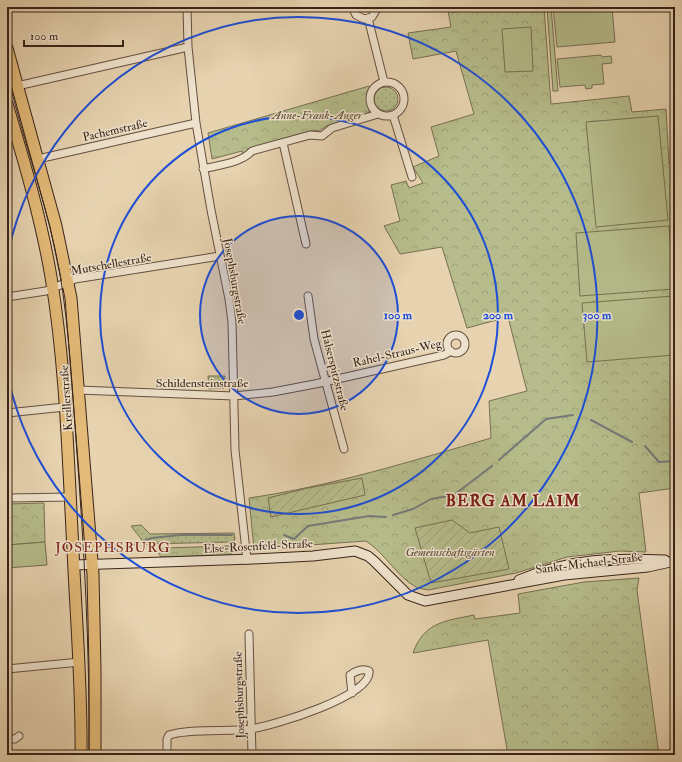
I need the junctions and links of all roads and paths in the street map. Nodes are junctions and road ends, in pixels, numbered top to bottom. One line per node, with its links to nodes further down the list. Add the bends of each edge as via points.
1 (187, 7): 5 (street, Josephsburgstraße)
2 (352, 7): 4 (street, via 356,15)
3 (378, 7): 4 (street, via 375,14)
4 (368, 18): 7 (street)
5 (188, 47): 8 (street); 12 (street, Josephsburgstraße)
6 (7, 48): 8 (main road, Kreillerstraße)
7 (384, 82): 10 (street, via 378,84 370,93 371,105); 11 (street, via 395,84 403,95 403,105)
8 (17, 86): 15 (main road, Kreillerstraße)
9 (7, 104): 13 (main road, Kreillerstraße)
10 (378, 114): 11 (street); 14 (street, via 332,128 322,136 310,136)
11 (393, 115): 17 (street)
12 (196, 123): 15 (street, Pachemstraße); 16 (street, Josephsburgstraße)
13 (10, 127): 21 (main road, Kreillerstraße, via 35,200)
14 (283, 143): 16 (street, via 252,151 240,160); 18 (street)
15 (38, 159): 20 (main road, Kreillerstraße)
16 (203, 168): 19 (street, Josephsburgstraße)
17 (412, 177)
18 (306, 244)
19 (220, 256): 20 (street, Mutschellestraße); 27 (street, Josephsburgstraße, via 232,322)
20 (68, 282): 21 (street, Mutschellestraße); 26 (main road, Kreillerstraße)
21 (53, 288): 23 (street, Mutschellestraße); 28 (main road, Kreillerstraße)
22 (308, 296): 25 (street, Halserspitzstraße, via 314,339)
23 (7, 297)
24 (451, 351): 25 (street, Rahel-Straus-Weg, via 444,355)
25 (325, 381): 27 (street, Schildensteinstraße, via 274,392); 30 (street, Halserspitzstraße)
26 (78, 390): 27 (street, Schildensteinstraße); 35 (main road, Kreillerstraße)
27 (234, 396): 33 (street, Josephsburgstraße, via 235,450)
28 (65, 407): 29 (street); 31 (main road, Kreillerstraße)
29 (7, 413)
30 (344, 449)
31 (71, 497): 32 (street); 34 (main road, Kreillerstraße)
32 (7, 498)
33 (247, 560): 35 (street, Else-Rosenfeld-Straße); 37 (street, Else-Rosenfeld-Straße, via 355,551 368,556 408,595)
34 (74, 564): 35 (street, Else-Rosenfeld-Straße); 39 (main road, Kreillerstraße)
35 (92, 564): 46 (main road, Kreillerstraße, via 96,670)
36 (505, 586): 36 (street, Sankt-Michael-Straße, via 564,575 648,568 675,561 622,558 562,565); 37 (street, Sankt-Michael-Straße)
37 (425, 601)
38 (249, 634): 42 (street, Josephsburgstraße)
39 (80, 662): 40 (street); 45 (main road, Kreillerstraße)
40 (7, 669)
41 (352, 693): 42 (street, via 278,723)
42 (251, 729): 47 (street, via 174,733 167,739); 48 (street, Josephsburgstraße)
43 (19, 736): 44 (street)
44 (7, 739)
45 (81, 755)
46 (94, 755)
47 (167, 755)
48 (252, 755)

